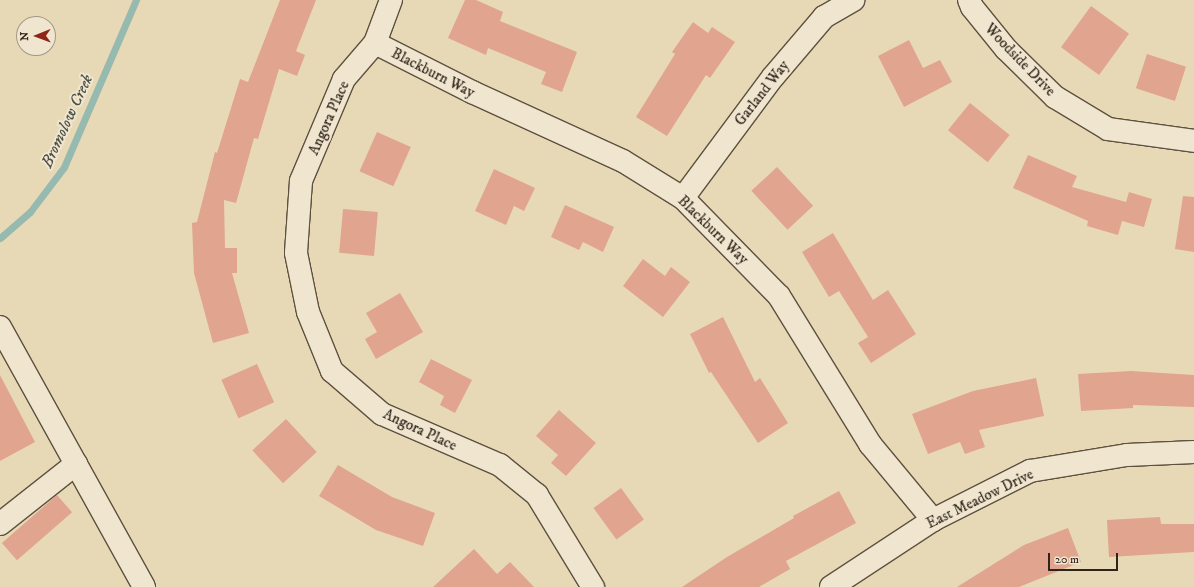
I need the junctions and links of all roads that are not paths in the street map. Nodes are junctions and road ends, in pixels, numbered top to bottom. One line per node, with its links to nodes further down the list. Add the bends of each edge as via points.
1 (391, 0): 4 (street, Angora Place)
2 (854, 0): 6 (street, Garland Way, via 824,17 773,77)
3 (968, 0): 5 (street, Woodside Drive, via 1006,49 1055,97 1108,129)
4 (375, 43): 6 (street, Blackburn Way, via 472,92 623,161); 13 (street, Angora Place, via 344,79 301,181 296,253 308,312 332,371 382,414 500,465 537,495)
5 (1194, 141)
6 (683, 198): 10 (street, Blackburn Way, via 779,296 870,444)
7 (0, 327): 9 (street)
8 (1194, 452): 10 (street, East Meadow Drive, via 1127,455 1030,471)
9 (76, 464): 11 (street); 12 (street)
10 (933, 520): 14 (street, East Meadow Drive)
11 (0, 524)
12 (144, 587)
13 (593, 587)
14 (831, 587)

